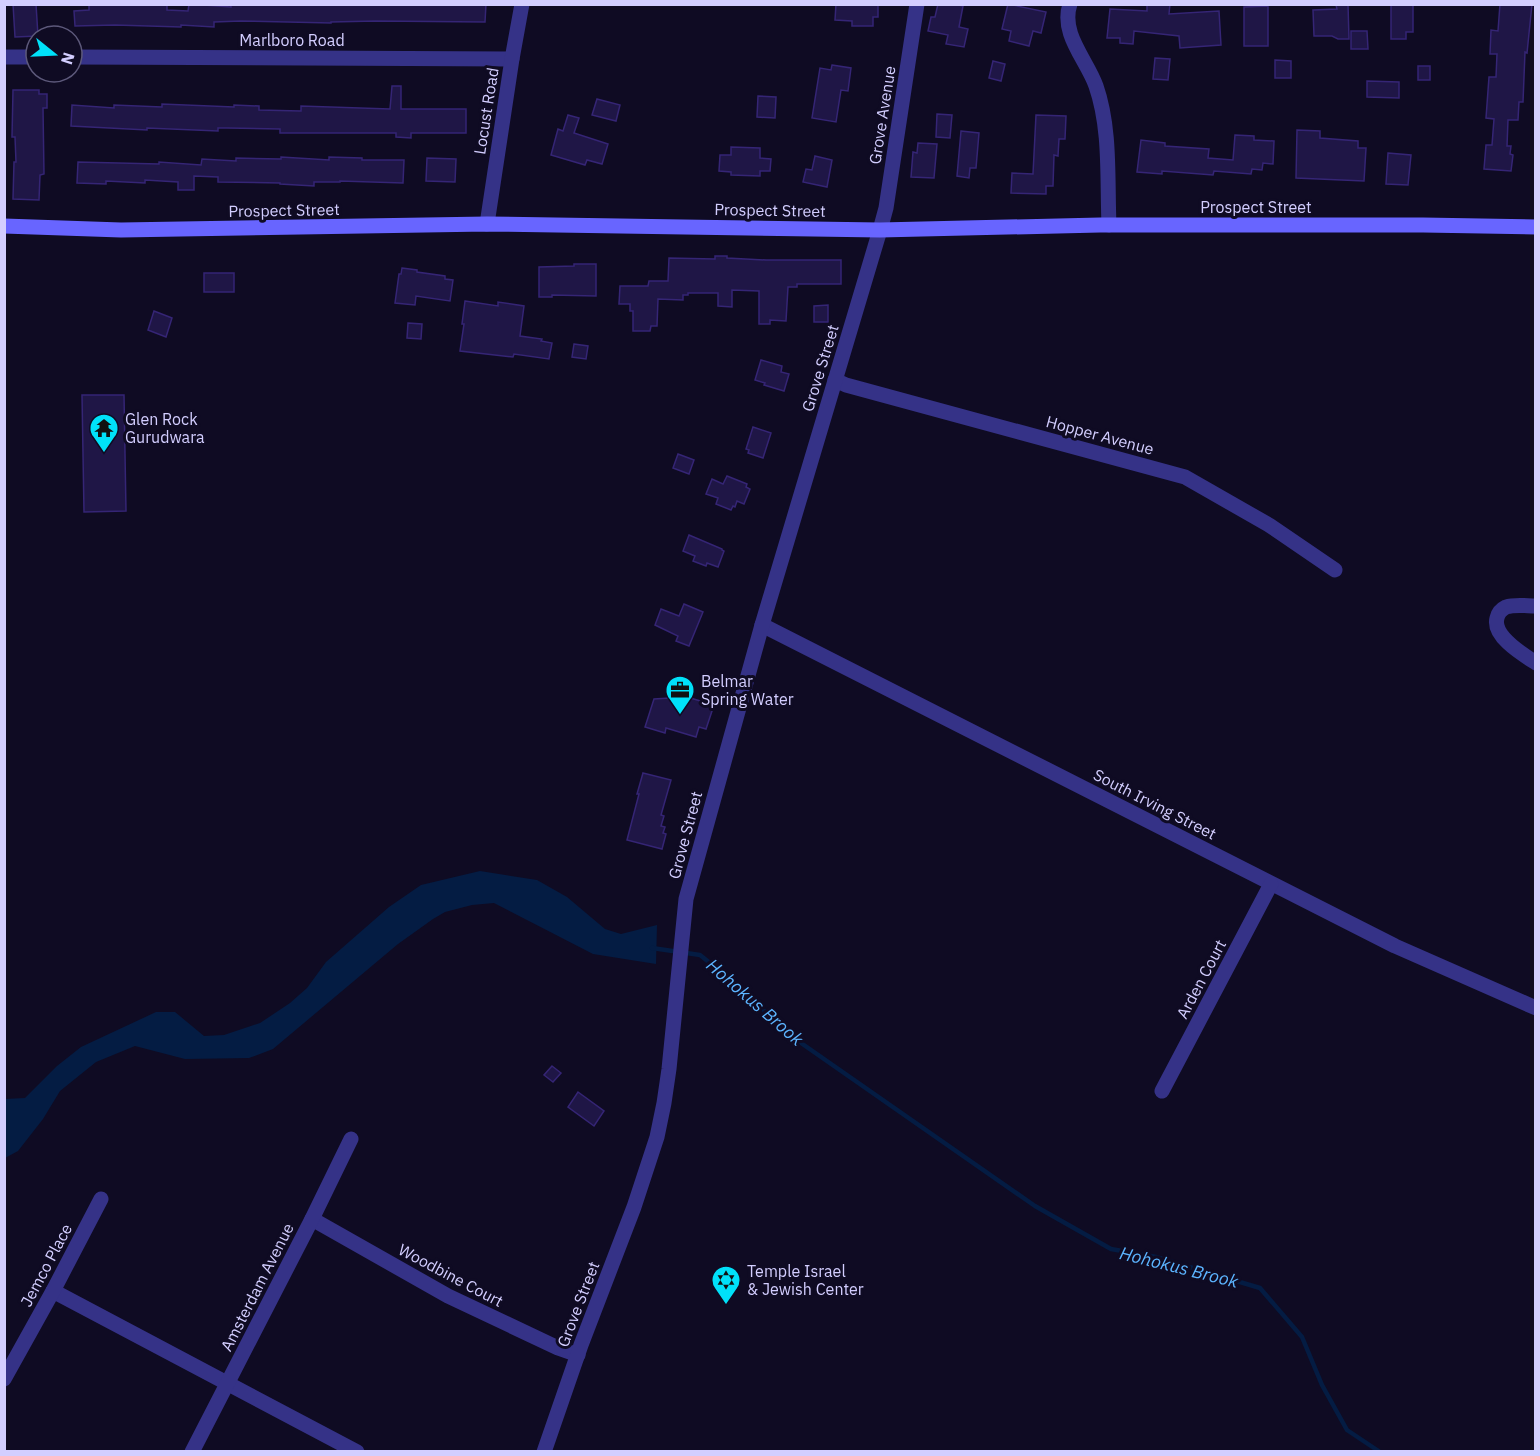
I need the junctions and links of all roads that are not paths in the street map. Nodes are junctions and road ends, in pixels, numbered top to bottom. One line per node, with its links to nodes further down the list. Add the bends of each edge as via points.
1 (522, 4): 7 (street, Locust Road)
2 (917, 4): 12 (street, Grove Avenue)
3 (1070, 4): 9 (street, via 1070,34 1102,104)
4 (4, 57): 5 (street)
5 (24, 57)
6 (84, 57): 7 (street, Marlboro Road)
7 (512, 58): 8 (street, Locust Road)
8 (487, 224): 10 (main road, Prospect Street, via 121,230); 12 (main road, Prospect Street)
9 (1109, 225): 11 (main road, Prospect Street); 12 (main road, Prospect Street)
10 (4, 226)
11 (1536, 227)
12 (880, 230): 13 (street, Grove Street)
13 (835, 380): 14 (street, Hopper Avenue, via 1185,477 1269,525); 16 (street, Grove Street)
14 (1335, 570)
15 (1536, 606): 17 (street, via 1505,608 1496,620 1502,635)
16 (762, 625): 18 (street, South Irving Street); 25 (street, Grove Street, via 686,899 666,1092 657,1137)
17 (1536, 663)
18 (1271, 884): 19 (street, South Irving Street, via 1395,946); 20 (street, Arden Court)
19 (1536, 1008)
20 (1162, 1091)
21 (351, 1139): 23 (street, Amsterdam Avenue)
22 (101, 1199): 24 (street, Jemco Place)
23 (312, 1219): 25 (street, Woodbine Court, via 448,1296); 27 (street, Amsterdam Avenue)
24 (53, 1291): 26 (street, Jemco Place); 27 (street)
25 (578, 1355): 30 (street, Grove Street)
26 (4, 1379)
27 (229, 1383): 28 (street, Amsterdam Avenue); 29 (street)
28 (192, 1452)
29 (357, 1452)
30 (544, 1452)

